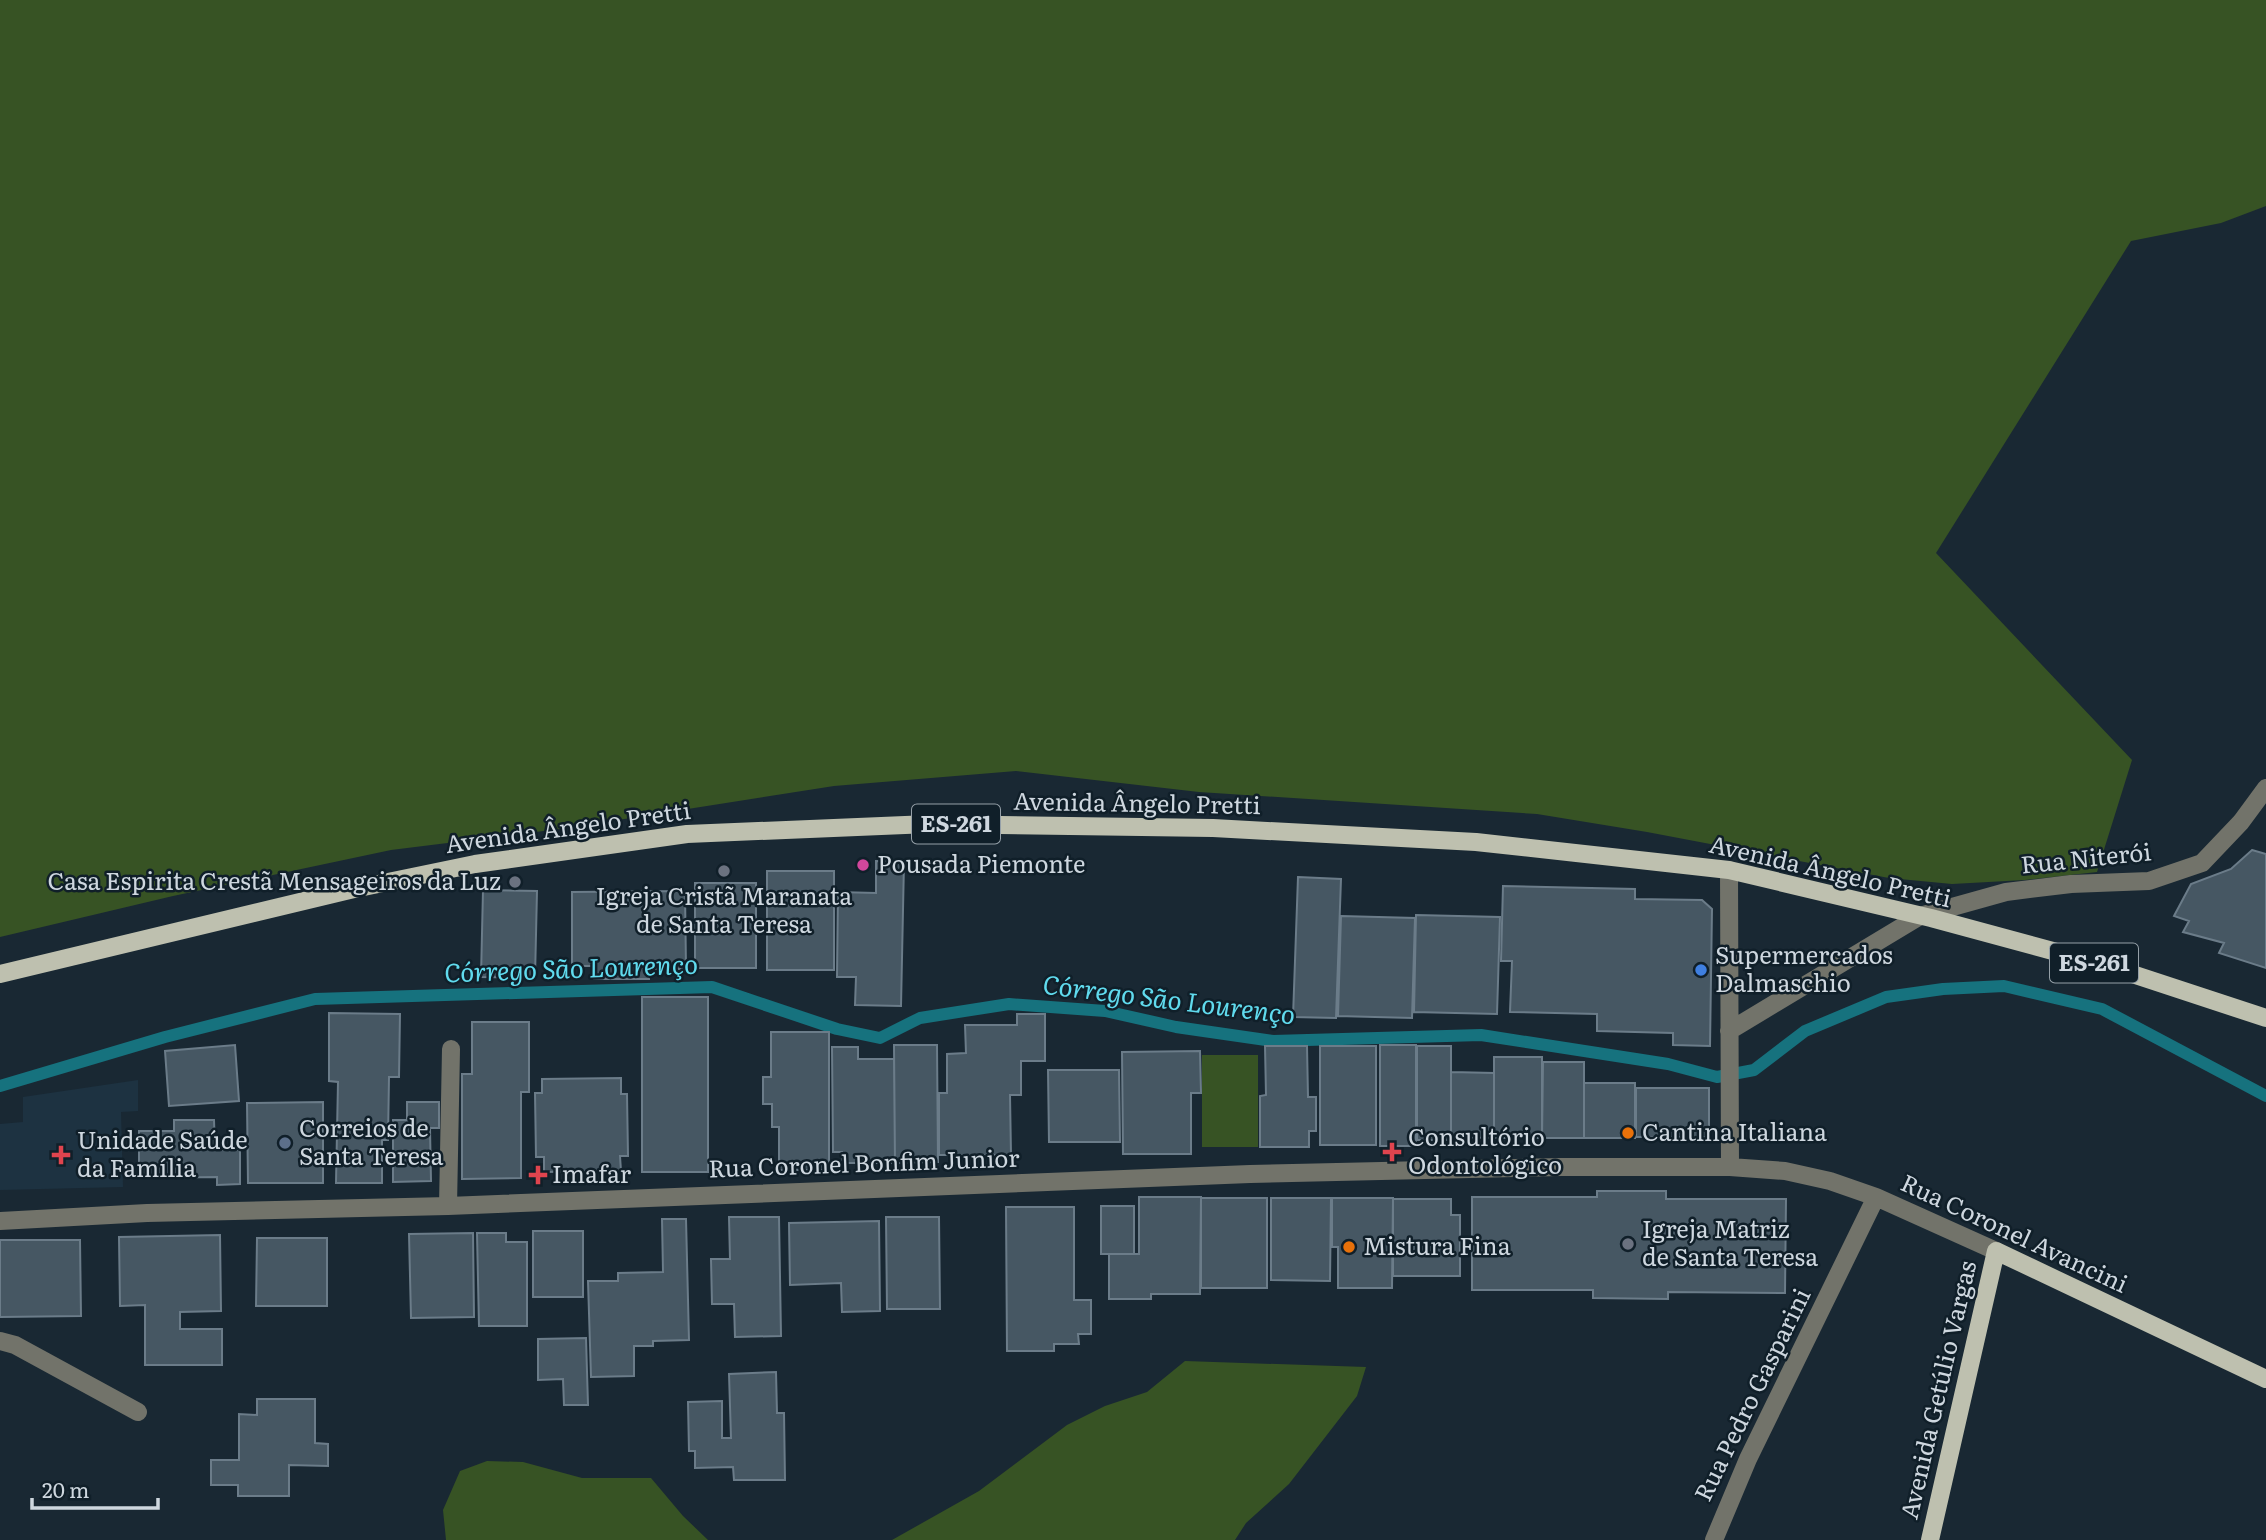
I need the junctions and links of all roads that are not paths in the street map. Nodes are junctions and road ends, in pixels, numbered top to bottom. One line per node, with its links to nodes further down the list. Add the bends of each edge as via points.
1 (2266, 788): 3 (street, Rua Niterói, via 2202,863 2149,881 2006,892)
2 (1729, 870): 3 (main road, Avenida Ângelo Pretti / ES-261); 4 (main road, Avenida Ângelo Pretti / ES-261, via 1476,842 1213,828 929,824 687,834 354,889); 6 (street)
3 (1920, 916): 5 (main road, Avenida Ângelo Pretti / ES-261, via 2108,966); 6 (street, Rua Niterói)
4 (0, 974)
5 (2266, 1018)
6 (1729, 1031): 8 (street)
7 (451, 1049): 10 (street)
8 (1730, 1167): 9 (street, Rua Coronel Avancini, via 1785,1171); 10 (street, Rua Coronel Bonfim Junior, via 1250,1174)
9 (1876, 1197): 12 (street, Rua Coronel Avancini); 16 (street, Rua Pedro Gasparini, via 1748,1459)
10 (448, 1206): 11 (street, Rua Coronel Bonfim Junior, via 148,1213)
11 (0, 1222)
12 (1996, 1251): 14 (main road, Rua Coronel Avancini); 17 (main road, Avenida Getúlio Vargas)
13 (0, 1341): 15 (street)
14 (2266, 1379)
15 (138, 1412)
16 (1714, 1540)
17 (1930, 1540)

